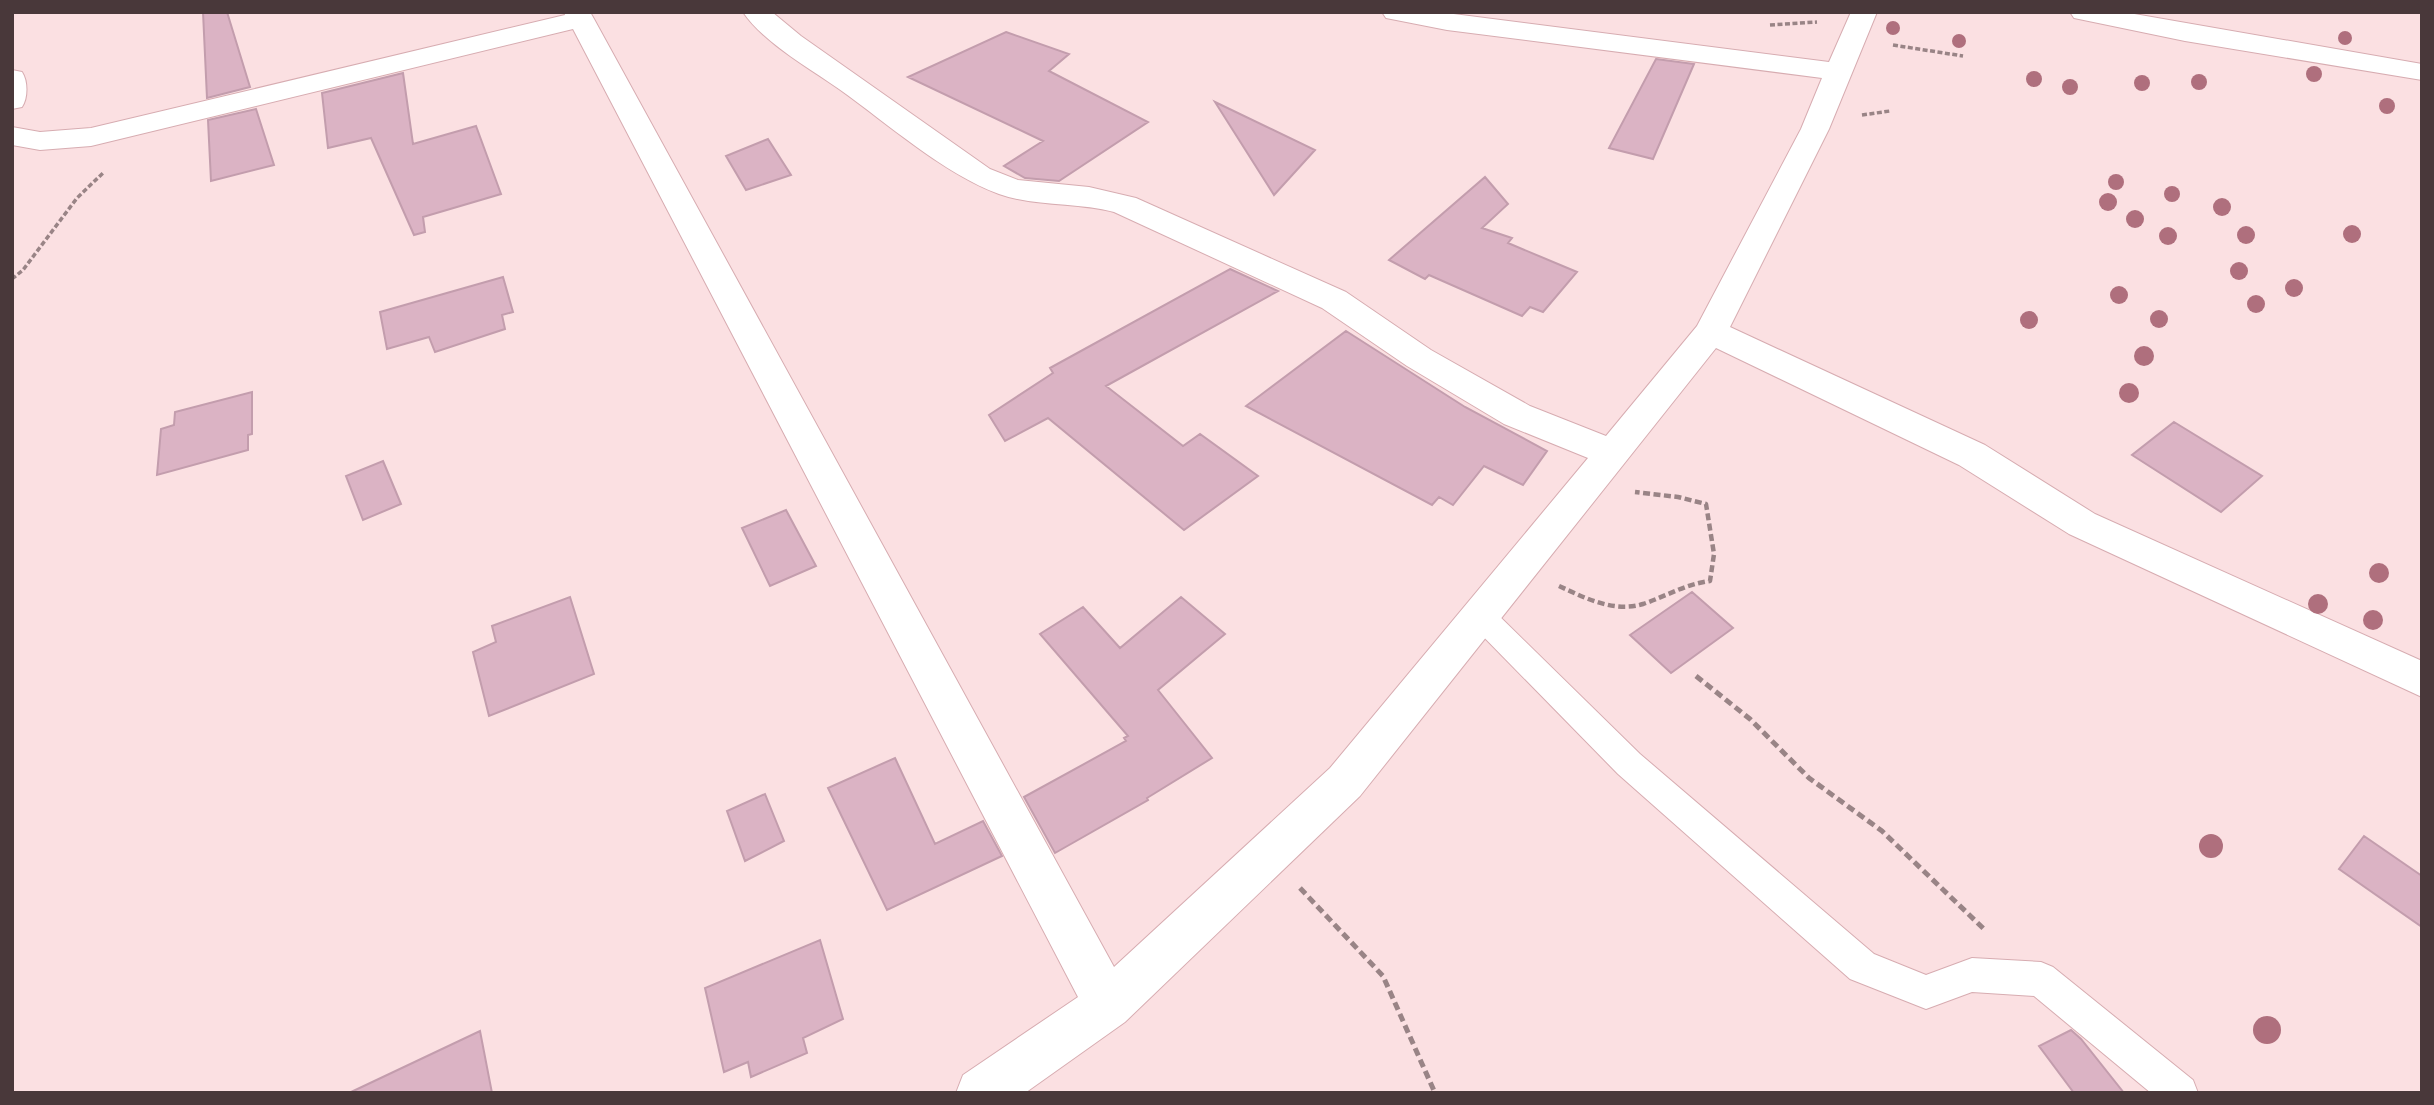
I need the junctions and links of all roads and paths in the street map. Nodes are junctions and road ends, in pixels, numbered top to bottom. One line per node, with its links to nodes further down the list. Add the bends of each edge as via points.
1 (756, 12): 15 (street, via 791,42 979,175 1012,188 1089,196 1125,205 1334,300 1419,358)
2 (1395, 12): 6 (street, via 1447,22)
3 (2083, 12): 8 (street)
4 (579, 15): 11 (street, via 91,137 40,141); 22 (street)
5 (1769, 25): 6 (path)
6 (1854, 36): 7 (path); 14 (street, via 1815,130)
7 (1963, 56)
8 (2422, 72)
9 (12, 78): 10 (street)
10 (12, 101)
11 (12, 136)
12 (105, 171): 13 (path)
13 (12, 278)
14 (1711, 332): 15 (street); 19 (street, via 1972,455 2082,524)
15 (1605, 462): 16 (street); 16 (path, via 1635,492 1706,504 1714,554 1710,581 1687,583 1640,605 1600,605)
16 (1520, 567): 17 (street)
17 (1480, 615): 20 (street, via 1345,782); 21 (lane, via 1629,764 1862,967 1926,992 1972,975)
18 (1696, 676): 21 (path, via 1750,719 1809,778 1882,831 1964,913)
19 (2422, 680)
20 (1269, 854): 22 (street); 24 (path, via 1383,976)
21 (2041, 979): 25 (lane)
22 (1108, 1006): 23 (street)
23 (981, 1093)
24 (1435, 1093)
25 (2180, 1093)

